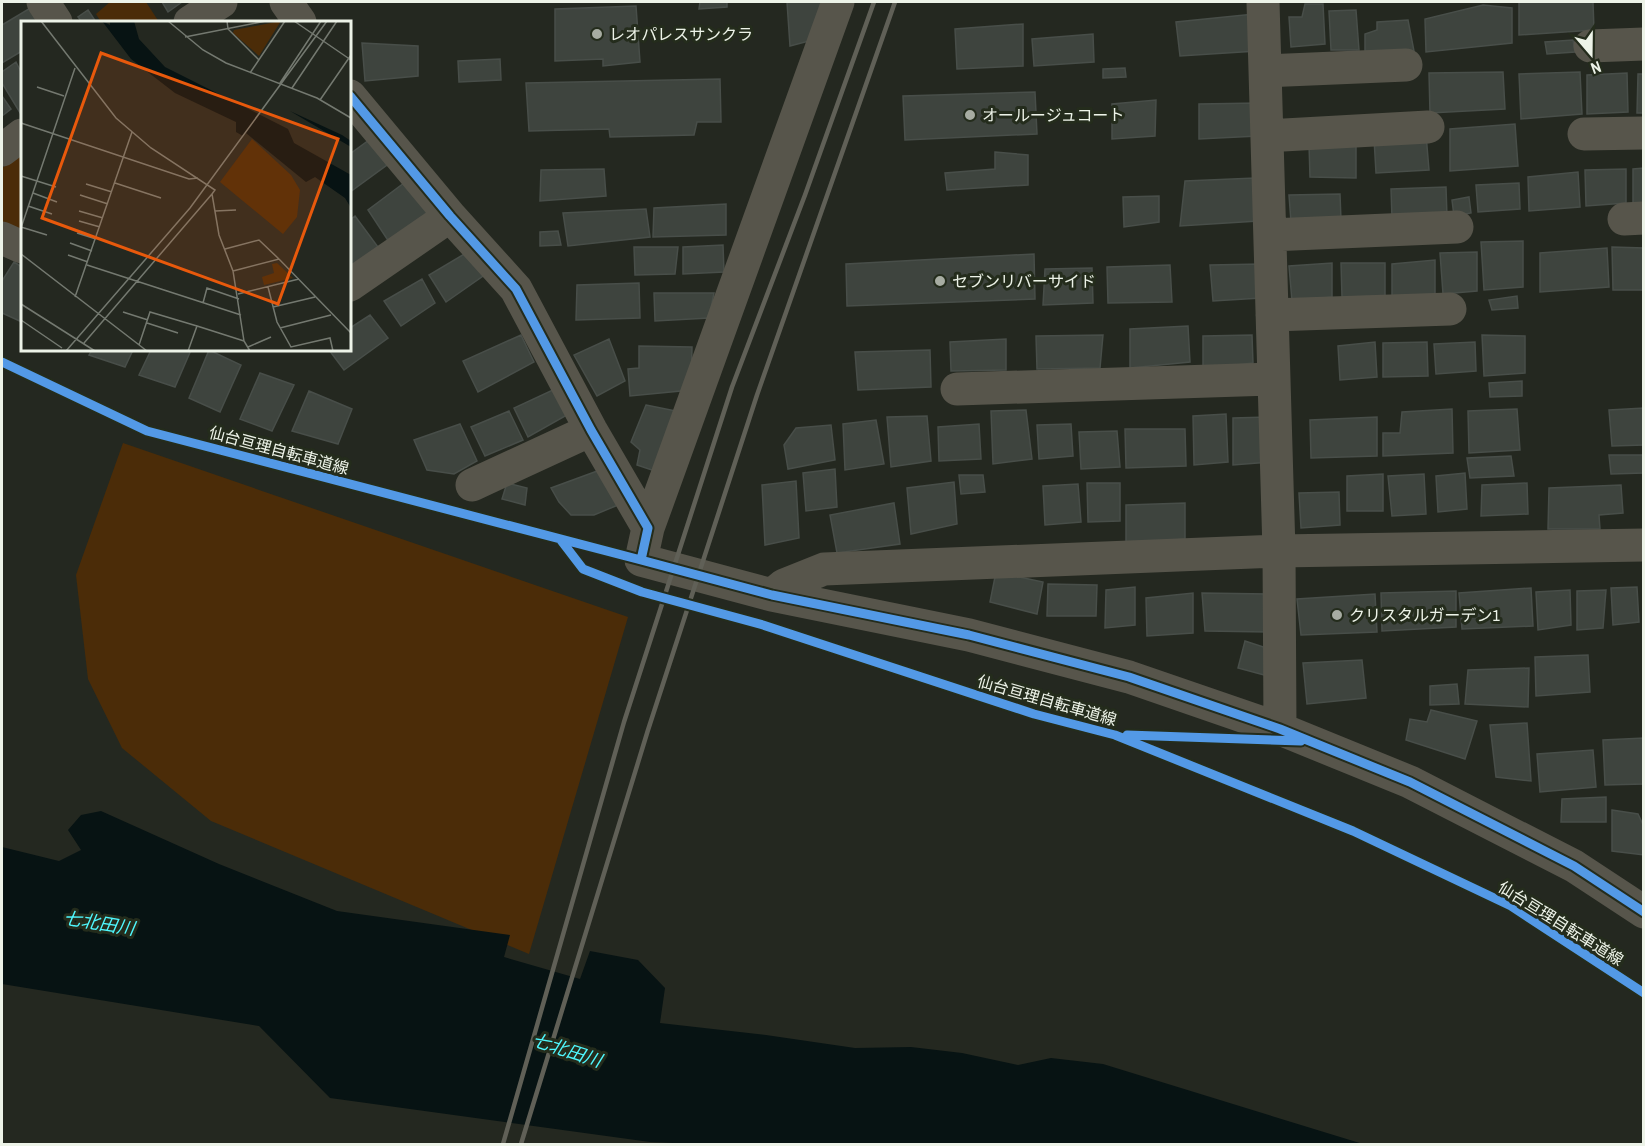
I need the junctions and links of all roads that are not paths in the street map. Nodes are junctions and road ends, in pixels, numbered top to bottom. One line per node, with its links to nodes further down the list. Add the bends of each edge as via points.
1 (43, 2): 6 (street)
2 (221, 2): 7 (street)
3 (286, 2): 8 (street)
4 (838, 2): 32 (street)
5 (1263, 2): 12 (street)
6 (55, 21)
7 (192, 21)
8 (299, 21)
9 (1644, 45): 10 (street)
10 (1590, 46)
11 (1406, 64): 12 (street)
12 (1265, 71): 18 (street)
13 (351, 101): 20 (street)
14 (1428, 127): 18 (street)
15 (1644, 133): 16 (street)
16 (1584, 134)
17 (21, 136): 19 (street)
18 (1267, 136): 22 (street)
19 (2, 150)
20 (450, 216): 25 (street); 30 (street, via 516,289)
21 (1458, 227): 22 (street)
22 (1270, 235): 27 (street)
23 (2, 238): 24 (street)
24 (21, 247)
25 (351, 284)
26 (1450, 309): 27 (street)
27 (1272, 315): 28 (street)
28 (1274, 379): 29 (street); 34 (street)
29 (957, 389)
30 (591, 430): 31 (street); 32 (street)
31 (472, 485)
32 (648, 528): 35 (street, via 641,560)
33 (1644, 545): 34 (street)
34 (1279, 551): 35 (street, via 824,569 784,585); 36 (street)
35 (772, 595): 36 (street, via 969,635 1129,676)
36 (1280, 729): 37 (street, via 1410,782 1574,866)
37 (1644, 912)

